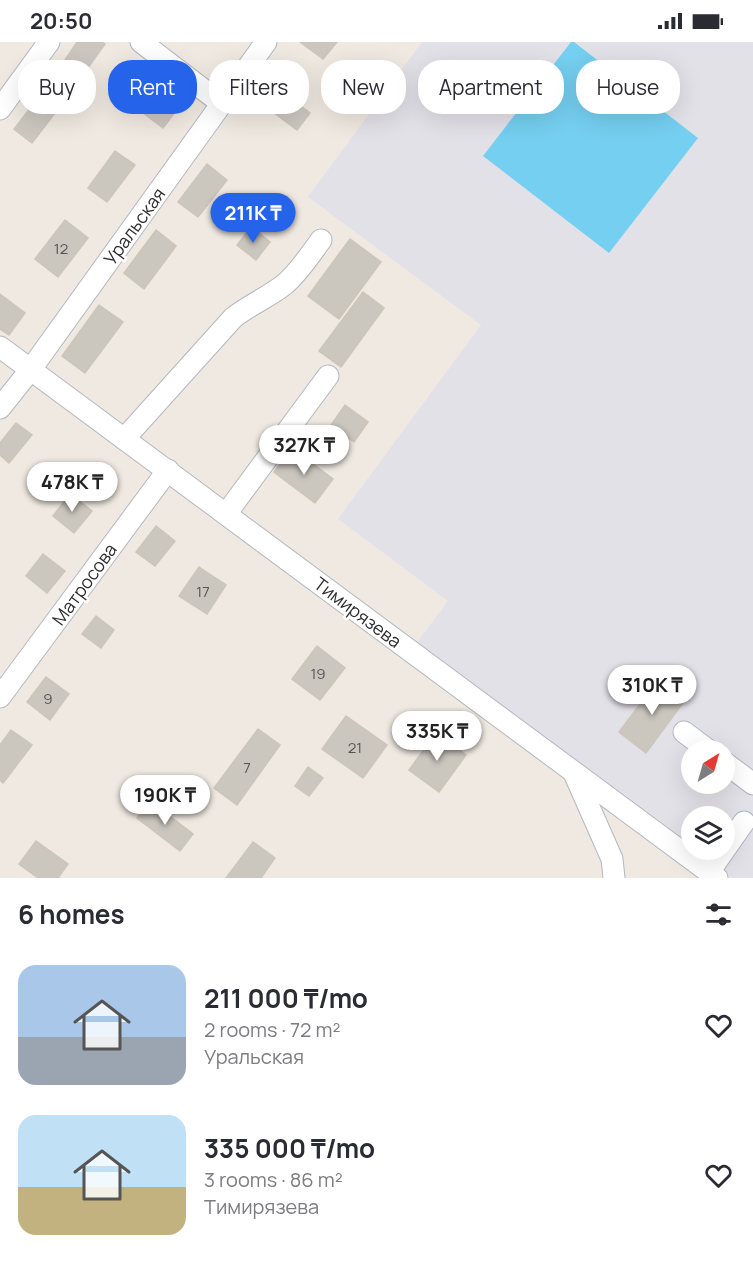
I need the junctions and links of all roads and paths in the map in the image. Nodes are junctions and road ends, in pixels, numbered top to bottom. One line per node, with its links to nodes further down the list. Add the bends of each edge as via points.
1 (49, 42): 6 (street)
2 (141, 42): 5 (street)
3 (266, 42): 4 (street, Уральская)
4 (253, 60)
5 (209, 94)
6 (0, 109)
7 (213, 114): 10 (street, Уральская)
8 (321, 240): 13 (street, via 284,285 233,318)
9 (0, 346): 10 (street, Тимирязева)
10 (31, 369): 12 (street, Уральская); 13 (street, Тимирязева)
11 (328, 376): 15 (street)
12 (0, 408)
13 (124, 439): 14 (street, Тимирязева)
14 (168, 470): 15 (street, Тимирязева); 16 (street, Матросова)
15 (226, 514): 20 (street, Тимирязева)
16 (0, 697)
17 (684, 732): 18 (street)
18 (695, 740)
19 (735, 770): 21 (street)
20 (574, 772): 23 (street, Тимирязева); 24 (street, via 612,859)
21 (753, 784)
22 (744, 822): 23 (street)
23 (713, 875)
24 (614, 878)

